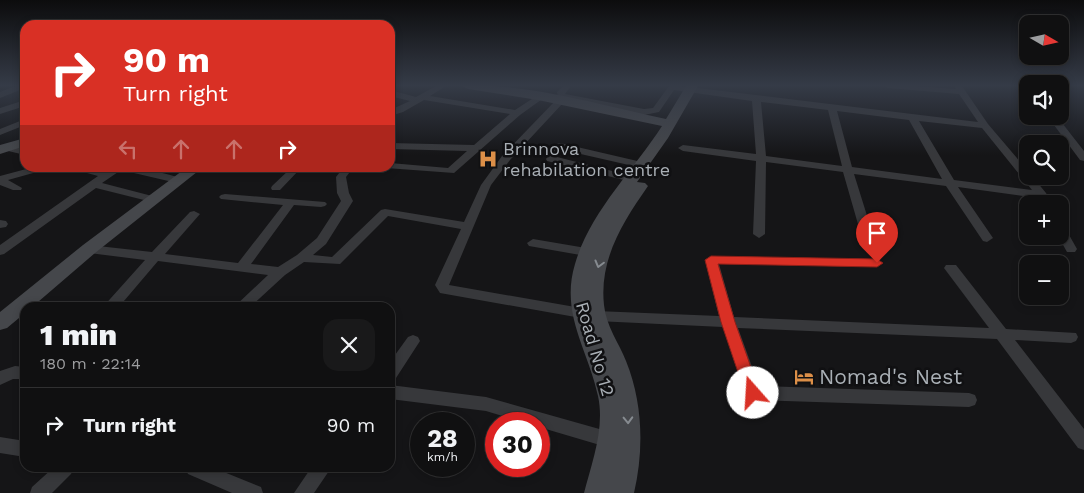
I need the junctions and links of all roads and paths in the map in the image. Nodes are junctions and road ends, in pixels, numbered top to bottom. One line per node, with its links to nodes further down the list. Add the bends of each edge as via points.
1 (499, 109): 13 (street)
2 (523, 109): 13 (street)
3 (552, 109): 52 (street, via 506,158 486,185)
4 (598, 109): 15 (main road)
5 (635, 109): 6 (street, via 652,112)
6 (657, 109)
7 (677, 109): 15 (main road, Road No 12)
8 (685, 109): 72 (main road, one-way to 72, via 684,118 611,230 597,266 594,304)
9 (757, 109): 27 (street)
10 (832, 109): 29 (street)
11 (841, 109): 14 (street)
12 (974, 109): 18 (street)
13 (517, 113): 22 (street)
14 (912, 117): 18 (street); 41 (street)
15 (669, 124): 37 (main road, Road No 12)
16 (1059, 125): 26 (street)
17 (20, 126): 19 (street)
18 (985, 126): 46 (street)
19 (0, 132)
20 (20, 144): 24 (main road)
21 (395, 146): 22 (street)
22 (476, 148): 28 (street, via 448,172)
23 (683, 148): 27 (street)
24 (4, 149): 25 (street)
25 (20, 151)
26 (1084, 158)
27 (761, 159): 29 (street); 53 (street)
28 (395, 167)
29 (848, 170): 41 (street); 54 (street)
30 (27, 172): 39 (street)
31 (95, 172): 38 (street)
32 (111, 172): 38 (street)
33 (157, 172): 40 (street)
34 (189, 172): 40 (main road)
35 (292, 172): 44 (street)
36 (345, 172): 63 (street, via 341,177 347,201 322,241)
37 (637, 172): 37 (street, via 551,159 560,146); 61 (main road, Road No 12, via 612,205)
38 (106, 175): 42 (street)
39 (0, 180): 43 (street)
40 (177, 180): 48 (main road)
41 (950, 183): 45 (street); 55 (street)
42 (92, 184): 48 (street); 60 (street)
43 (17, 188)
44 (276, 188)
45 (1019, 195)
46 (1040, 195)
47 (225, 196): 49 (street)
48 (152, 199): 58 (main road)
49 (291, 202): 50 (street); 65 (street)
50 (321, 204)
51 (194, 214): 62 (street)
52 (467, 226): 63 (street, via 384,212 335,261); 72 (street, via 442,285 446,290)
53 (759, 234)
54 (868, 238)
55 (987, 238)
56 (533, 243): 61 (street)
57 (1069, 245): 59 (street)
58 (89, 249): 62 (street); 68 (main road)
59 (1071, 249)
60 (0, 251)
61 (586, 252): 72 (main road, Road No 12, via 579,301)
62 (154, 257): 65 (street); 69 (street)
63 (302, 258): 67 (street)
64 (877, 263): 73 (street, via 711,260)
65 (241, 268): 67 (street)
66 (951, 268): 75 (street)
67 (280, 272): 70 (street)
68 (25, 302)
69 (113, 302)
70 (247, 302)
71 (20, 306): 74 (main road)
72 (589, 314): 73 (street); 83 (main road, Road No 12, via 610,397); 90 (main road, one-way to 90, via 618,368 629,416)
73 (728, 322): 75 (street); 82 (street, via 753,393)
74 (0, 323)
75 (1001, 334): 76 (street); 84 (street)
76 (1071, 337)
77 (413, 341): 78 (street)
78 (395, 367)
79 (20, 372): 80 (street)
80 (0, 379)
81 (395, 393): 83 (street, via 486,404)
82 (969, 400)
83 (610, 440): 94 (main road, Road No 12)
84 (1084, 442)
85 (0, 445): 86 (street)
86 (20, 448)
87 (61, 472): 91 (street)
88 (204, 472): 92 (street)
89 (319, 472): 93 (street)
90 (625, 492)
91 (39, 493)
92 (254, 493)
93 (303, 493)
94 (597, 493)

